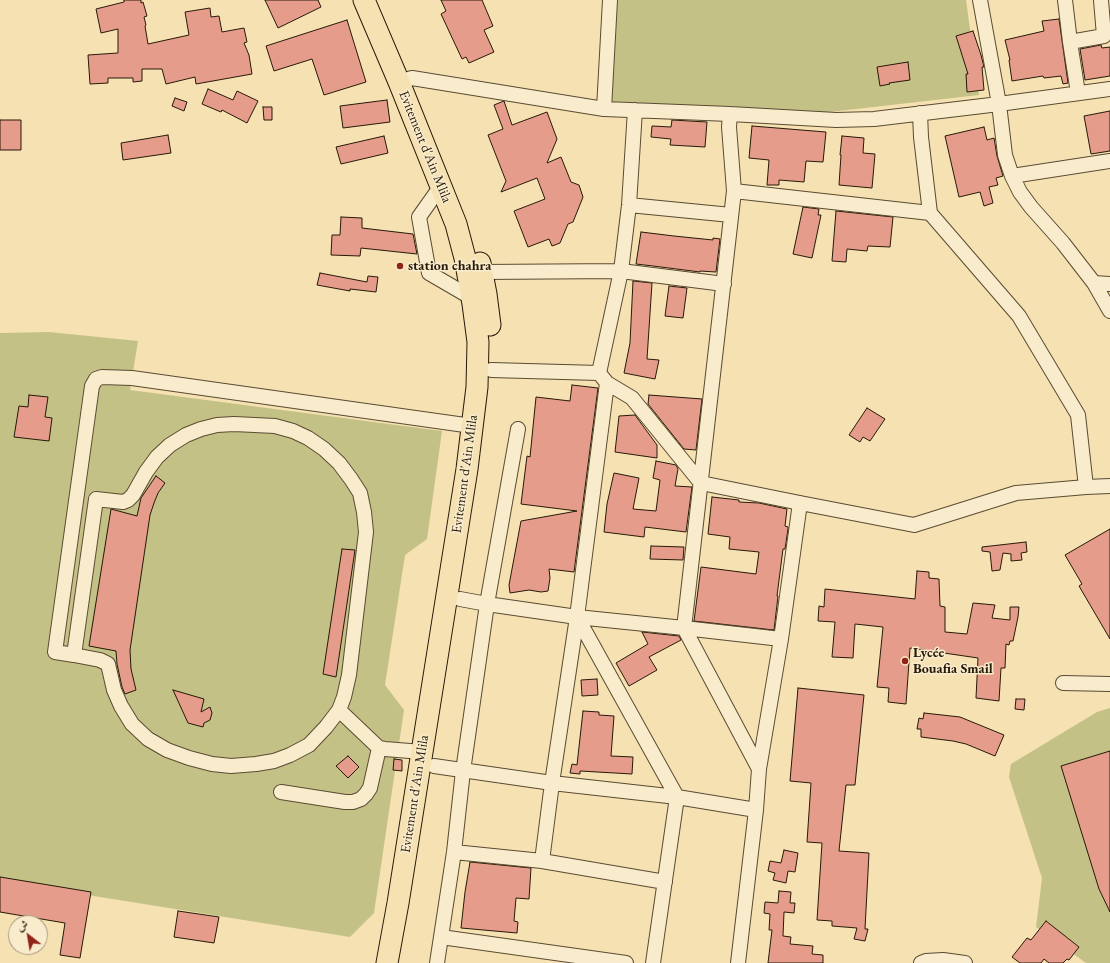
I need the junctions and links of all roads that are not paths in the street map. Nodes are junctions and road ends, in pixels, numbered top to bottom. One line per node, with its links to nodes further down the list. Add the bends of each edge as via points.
1 (364, 0): 8 (highway, Evitement d'Ain Mlila)
2 (378, 0): 8 (highway, Evitement d'Ain Mlila)
3 (610, 0): 12 (street)
4 (980, 0): 11 (street)
5 (1065, 0): 7 (street)
6 (1101, 0): 7 (street, via 1104,36)
7 (1070, 42): 10 (street)
8 (405, 80): 12 (street); 18 (highway, Evitement d'Ain Mlila); 24 (highway, Evitement d'Ain Mlila, via 449,168)
9 (1110, 89): 10 (street)
10 (1078, 93): 11 (street)
11 (999, 104): 14 (street); 17 (street, via 1005,155)
12 (604, 109): 13 (street)
13 (636, 110): 15 (street); 20 (street)
14 (920, 113): 15 (street, via 836,120); 21 (street, via 920,137)
15 (730, 114): 19 (street)
16 (1110, 161): 17 (street)
17 (1012, 176): 25 (street, via 1030,207 1068,249)
18 (441, 186): 28 (highway, Evitement d'Ain Mlila, via 456,224); 28 (street, via 419,217 429,273)
19 (734, 191): 21 (street); 22 (street)
20 (629, 205): 22 (street); 23 (street)
21 (930, 213): 36 (street, via 1019,316 1078,415)
22 (731, 215): 26 (street)
23 (621, 271): 24 (street); 26 (street); 31 (street)
24 (482, 272): 30 (highway, Evitement d'Ain Mlila, via 490,326)
25 (1094, 283): 27 (street); 29 (street)
26 (724, 284): 34 (street)
27 (1110, 284)
28 (472, 298): 32 (highway, Evitement d'Ain Mlila, via 478,342)
29 (1110, 311)
30 (492, 370): 31 (street); 40 (highway, Evitement d'Ain Mlila)
31 (603, 378): 34 (street, via 632,398); 42 (street)
32 (472, 426): 37 (street, via 132,378 102,377 96,379 92,386); 50 (highway, Evitement d'Ain Mlila)
33 (518, 428): 41 (street)
34 (701, 483): 39 (street); 43 (street)
35 (1110, 486): 36 (street)
36 (1086, 487): 39 (street, via 1016,493 914,524)
37 (77, 496): 38 (street); 45 (street, via 54,652)
38 (96, 499): 45 (street); 48 (street, via 123,502 128,500 157,457 170,445 201,429 234,424 275,426 308,438 324,449 339,463 360,494 366,532 349,675)
39 (800, 503): 44 (street)
40 (460, 599): 41 (street); 50 (highway, Evitement d'Ain Mlila)
41 (487, 604): 42 (street); 52 (street)
42 (577, 617): 43 (street); 53 (street); 55 (street)
43 (684, 628): 44 (street); 51 (street)
44 (781, 639): 51 (street)
45 (74, 656): 48 (street, via 100,660 108,664 121,706 132,724 148,739 167,750 212,764 256,764 290,755 309,745)
46 (1063, 683): 47 (street)
47 (1110, 684)
48 (339, 710): 49 (street)
49 (379, 748): 50 (street); 54 (street, via 370,788 360,799 345,802)
50 (428, 759): 52 (street); 61 (highway, Evitement d'Ain Mlila); 62 (highway, Evitement d'Ain Mlila)
51 (759, 769): 56 (street)
52 (463, 771): 53 (street); 57 (street)
53 (552, 783): 55 (street); 58 (street)
54 (281, 792)
55 (677, 797): 56 (street); 59 (street)
56 (756, 810): 66 (street)
57 (454, 852): 58 (street); 60 (street)
58 (542, 861): 59 (street)
59 (665, 882): 65 (street)
60 (441, 937): 63 (street); 64 (street)
61 (387, 963)
62 (402, 963)
63 (437, 963)
64 (626, 963)
65 (654, 963)
66 (738, 963)
67 (921, 963): 68 (street, via 943,960)
68 (964, 963)

